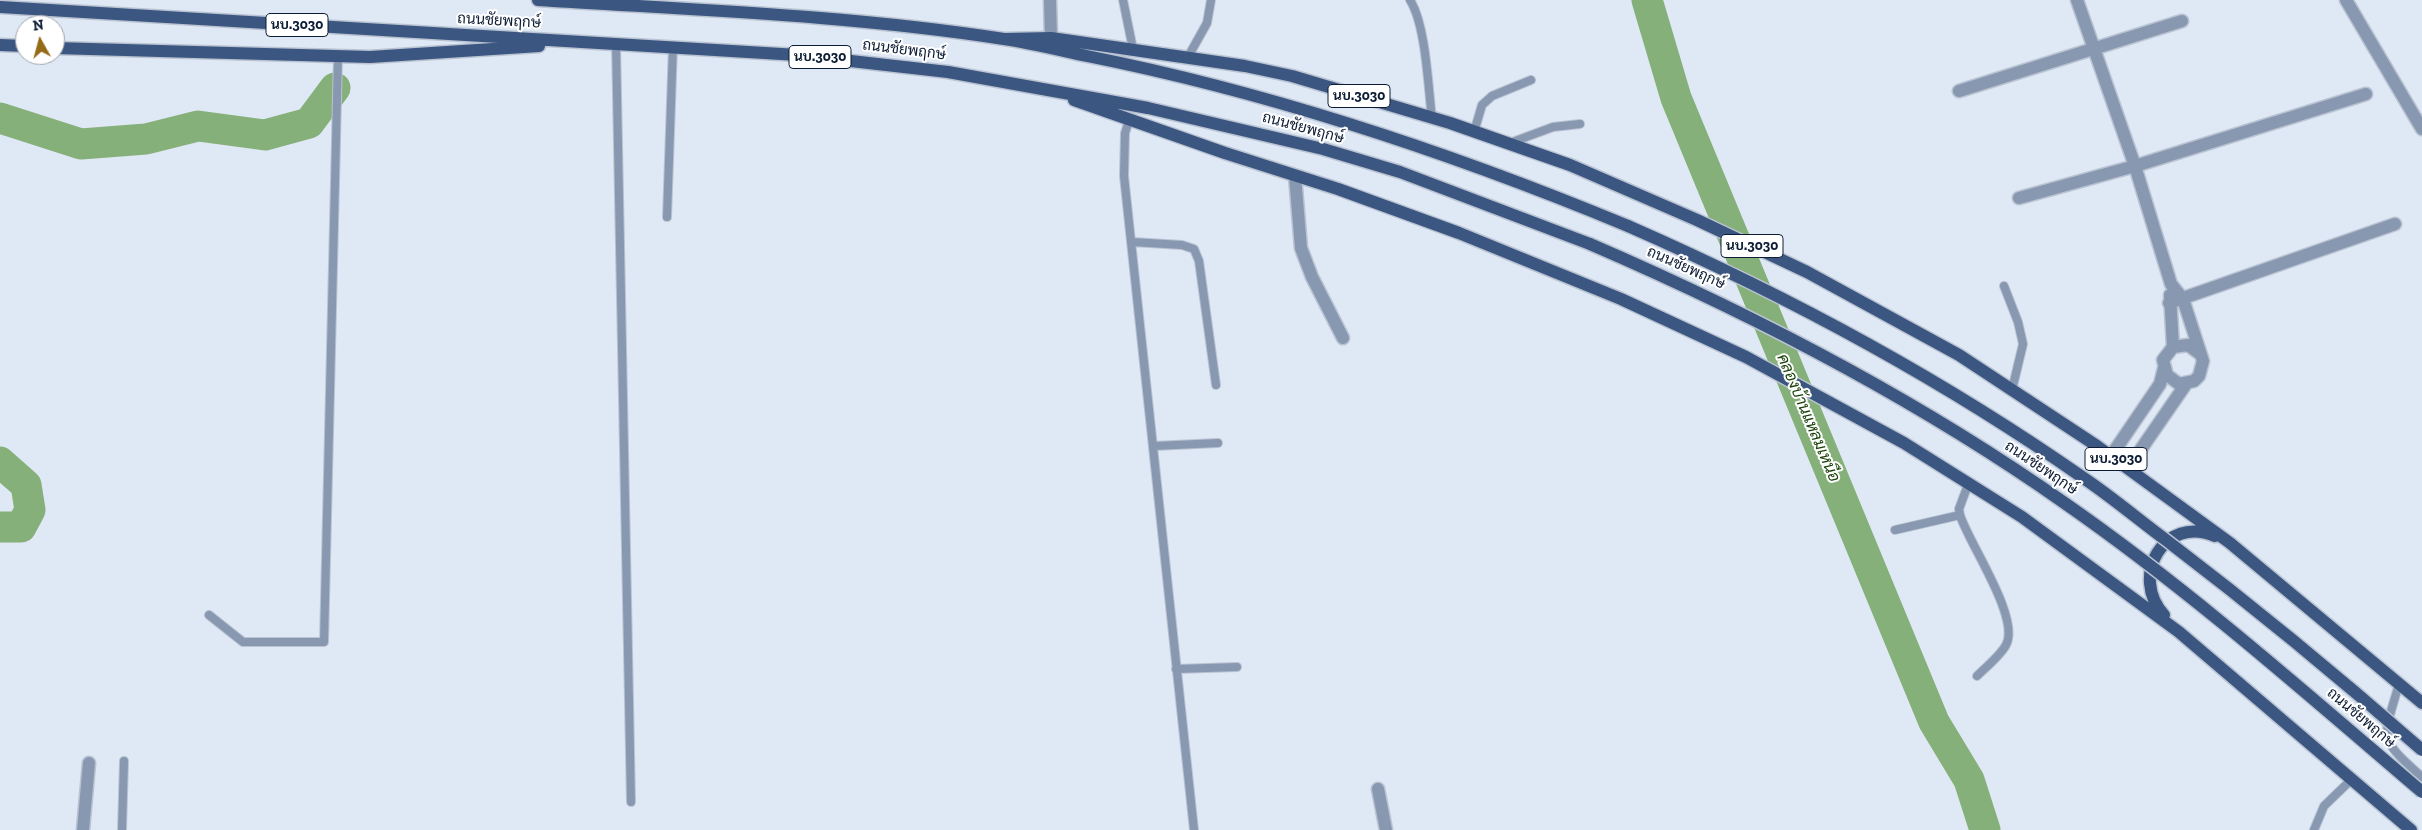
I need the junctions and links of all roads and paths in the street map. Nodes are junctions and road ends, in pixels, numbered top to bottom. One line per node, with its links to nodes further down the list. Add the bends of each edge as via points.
1 (538, 0): 9 (main road, ถนนชัยพฤกษ์ / นบ.3030)
2 (576, 0): 9 (main road)
3 (1050, 0): 12 (street)
4 (1123, 0): 21 (lane)
5 (1211, 0): 23 (lane, via 1207,23)
6 (1410, 0): 28 (lane, via 1415,8 1422,42)
7 (2077, 0): 20 (street)
8 (2346, 0): 31 (street)
9 (595, 4): 13 (main road, ถนนชัยพฤกษ์ / นบ.3030, via 837,19)
10 (0, 7): 14 (main road, ถนนชัยพฤกษ์ / นบ.3030)
11 (2182, 21): 20 (street)
12 (1051, 38): 13 (main road, ถนนชัยพฤกษ์ / นบ.3030); 21 (main road, ถนนชัยพฤกษ์ / นบ.3030)
13 (1005, 39): 66 (main road, ถนนชัยพฤกษ์ / นบ.3030, bridge, via 1128,64 1310,110 1479,167 1628,226 1808,311 1948,391 2086,480 2233,591)
14 (594, 42): 15 (main road, ถนนชัยพฤกษ์ / นบ.3030); 22 (main road, via 370,57)
15 (616, 44): 18 (main road, ถนนชัยพฤกษ์ / นบ.3030); 73 (lane)
16 (0, 46): 17 (main road)
17 (15, 46)
18 (673, 46): 25 (main road, ถนนชัยพฤกษ์ / นบ.3030, via 878,63); 37 (lane)
19 (65, 48): 22 (main road)
20 (2094, 48): 26 (street); 34 (street)
21 (1133, 49): 23 (main road, ถนนชัยพฤกษ์ / นบ.3030)
22 (338, 56): 59 (lane, via 324,642 243,642)
23 (1188, 57): 28 (main road, ถนนชัยพฤกษ์ / นบ.3030, via 1292,76)
24 (1531, 80): 32 (lane, via 1492,96 1482,105)
25 (1044, 88): 29 (main road); 72 (main road, ถนนชัยพฤกษ์ / นบ.3030, bridge, via 1148,108 1323,149 1400,172 1590,244 1735,309 1936,420 2068,505 2218,619)
26 (1959, 91)
27 (2366, 94): 34 (street)
28 (1432, 118): 32 (main road, ถนนชัยพฤกษ์ / นบ.3030)
29 (1129, 121): 35 (main road); 39 (lane, via 1125,133 1124,176)
30 (1580, 124): 33 (lane, via 1553,127)
31 (2422, 129)
32 (1474, 132): 33 (main road, ถนนชัยพฤกษ์ / นบ.3030)
33 (1509, 144): 50 (main road, ถนนชัยพฤกษ์ / นบ.3030, via 1697,220 1807,272 1959,355)
34 (2135, 166): 36 (street); 40 (street)
35 (1292, 175): 44 (street, via 1301,248); 55 (main road, via 1477,240 1621,299 1746,357)
36 (2019, 198)
37 (667, 217)
38 (2395, 224): 42 (street)
39 (1132, 242): 49 (lane, via 1194,249 1199,261); 52 (lane)
40 (2171, 284): 42 (street); 43 (street)
41 (2004, 286): 50 (lane, via 2023,344)
42 (2182, 298): 43 (street); 46 (street)
43 (2169, 302): 45 (street)
44 (1343, 338)
45 (2173, 347): 46 (street, via 2188,345); 47 (street, via 2163,360)
46 (2200, 354): 48 (street, via 2203,361 2200,376)
47 (2164, 368): 48 (street, via 2172,381); 53 (street, via 2160,384)
48 (2186, 384): 54 (street)
49 (1216, 385)
50 (2012, 390): 53 (main road, ถนนชัยพฤกษ์ / นบ.3030)
51 (1218, 443): 52 (lane)
52 (1154, 446): 62 (lane)
53 (2111, 456): 54 (main road, ถนนชัยพฤกษ์ / นบ.3030)
54 (2128, 468): 58 (main road, ถนนชัยพฤกษ์ / นบ.3030)
55 (1969, 482): 56 (lane, via 1959,509); 60 (main road, via 2066,548)
56 (1960, 515): 57 (lane); 63 (lane, via 1984,561 2009,634 2006,644)
57 (1895, 530)
58 (2230, 543): 60 (main road, via 2191,530 2176,535 2153,558 2150,587 2154,602); 64 (main road, ถนนชัยพฤกษ์ / นบ.3030)
59 (208, 615)
60 (2179, 632): 70 (main road)
61 (1237, 667): 62 (lane)
62 (1176, 669): 76 (lane)
63 (1978, 676)
64 (2399, 684): 65 (main road, ถนนชัยพฤกษ์ / นบ.3030); 69 (lane, via 2387,727 2388,740 2394,752)
65 (2422, 703)
66 (2422, 750)
67 (124, 761): 75 (lane)
68 (89, 763): 74 (street)
69 (2422, 777)
70 (2352, 779): 78 (lane, via 2324,806); 79 (main road)
71 (1378, 789): 77 (street)
72 (2422, 792)
73 (631, 802)
74 (83, 830)
75 (122, 830)
76 (1194, 830)
77 (1386, 830)
78 (2314, 830)
79 (2411, 830)

